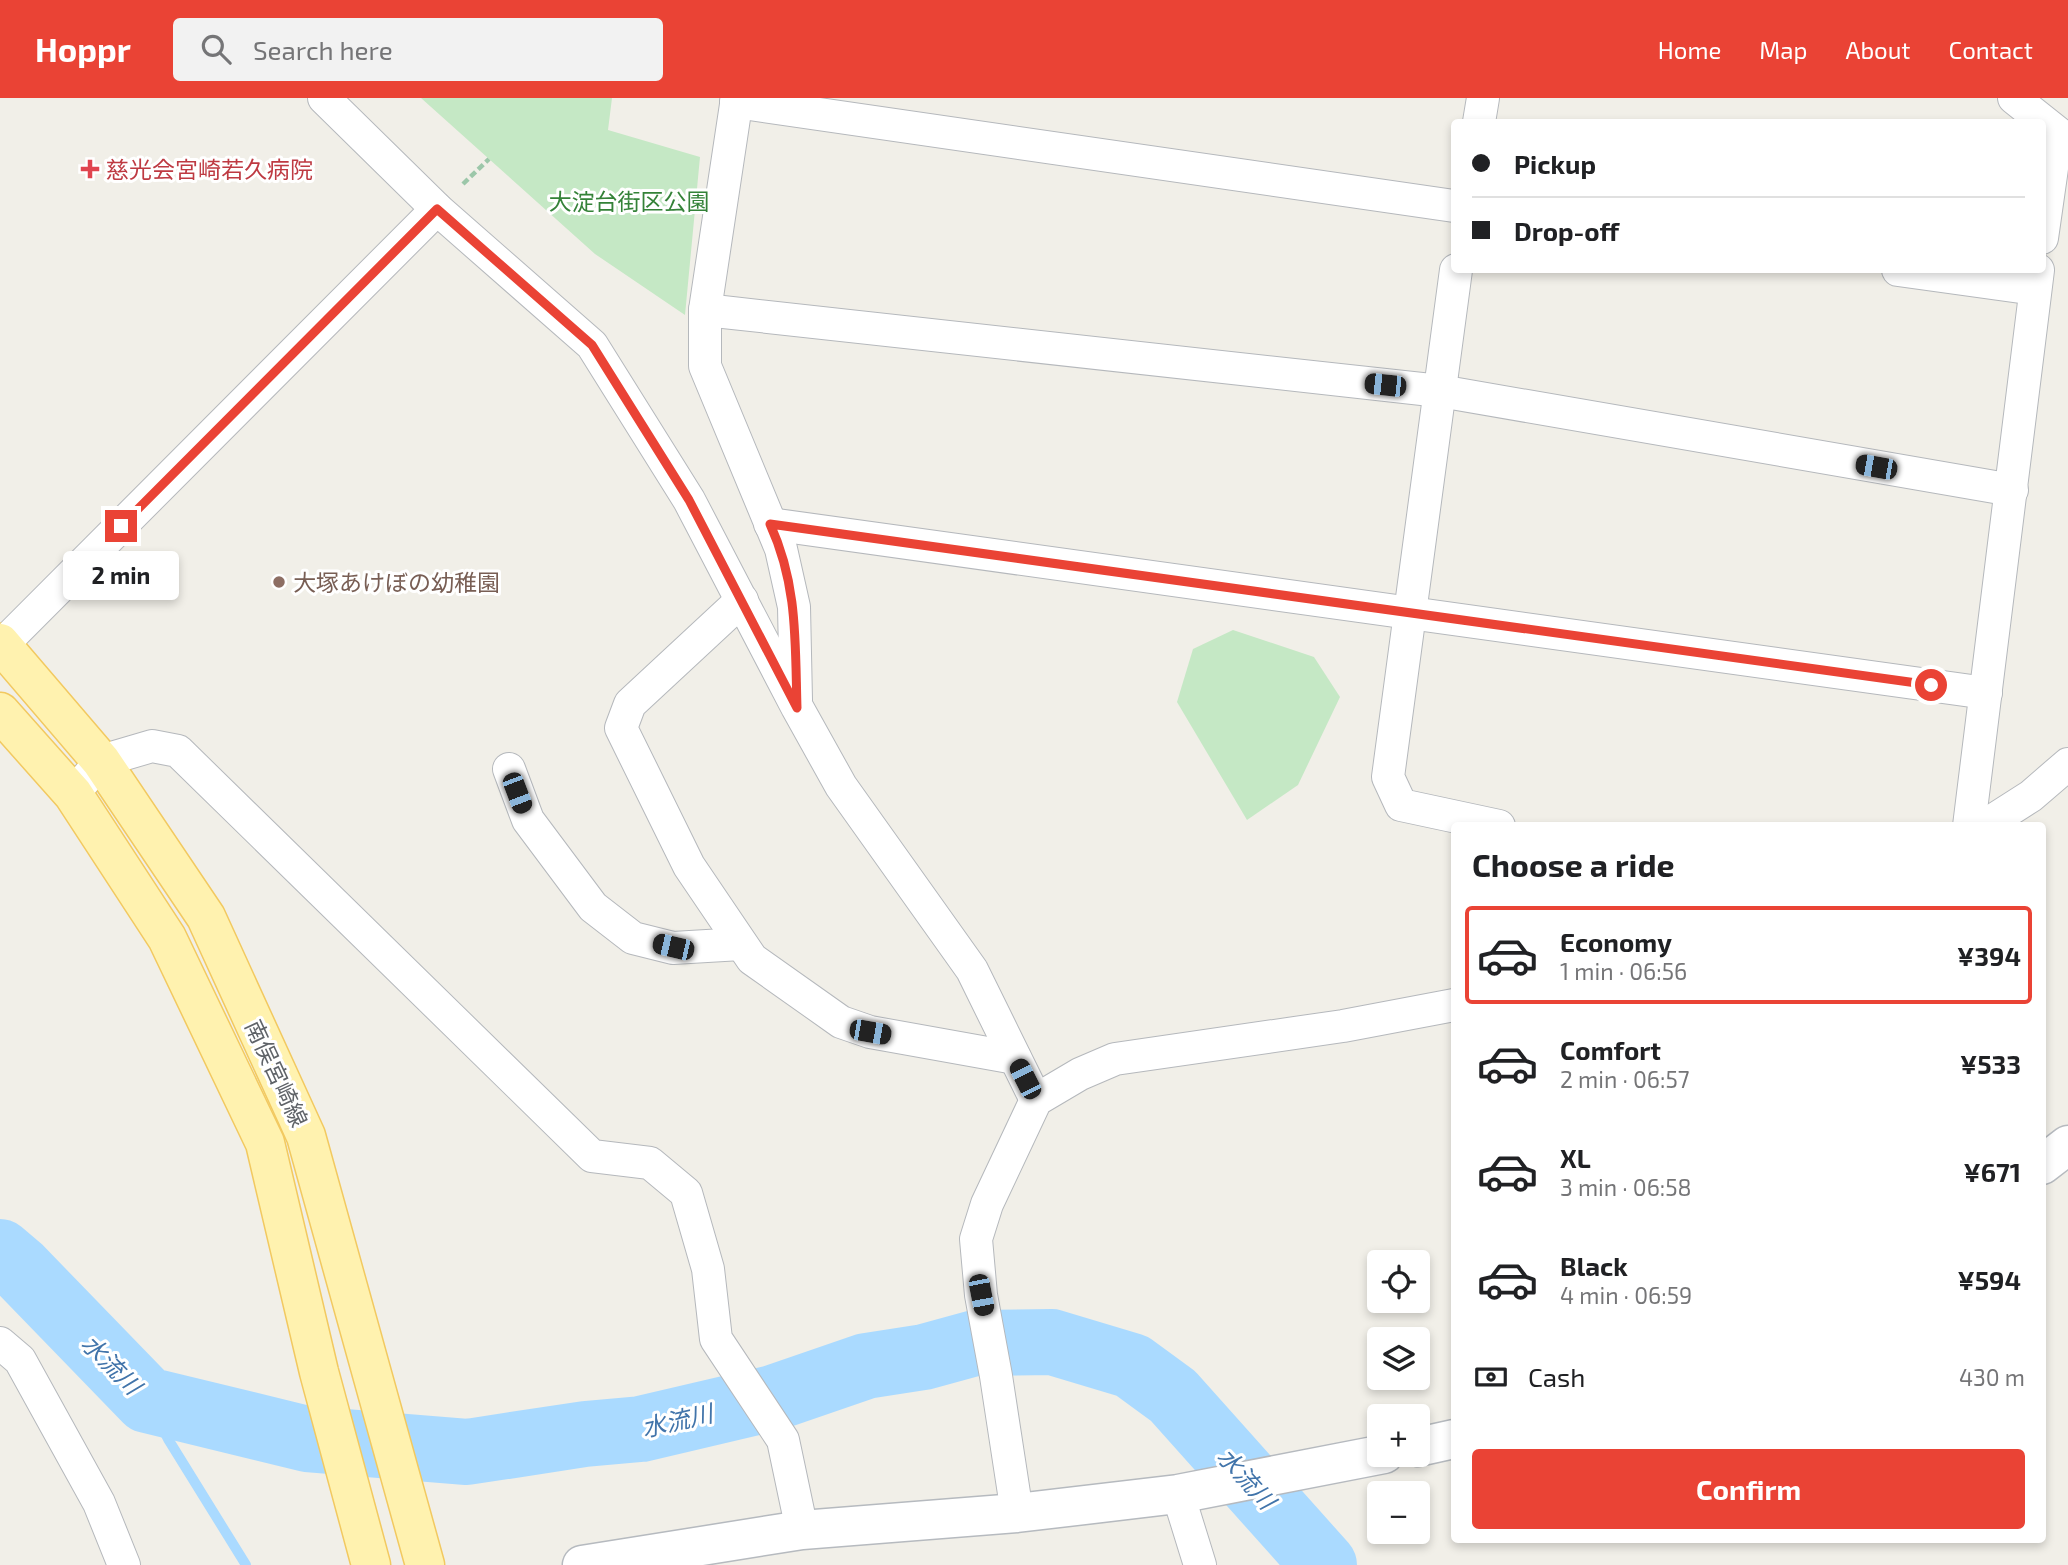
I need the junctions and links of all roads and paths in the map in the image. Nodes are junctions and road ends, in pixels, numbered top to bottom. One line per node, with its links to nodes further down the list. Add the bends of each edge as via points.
1 (324, 98): 10 (street)
2 (1483, 98): 5 (street)
3 (2014, 98): 6 (street)
4 (737, 100): 9 (street); 15 (street)
5 (1480, 119)
6 (2040, 119)
7 (2046, 123): 8 (street)
8 (2063, 137): 11 (street)
9 (1451, 206)
10 (437, 209): 19 (street, via 592,345 689,500); 21 (street)
11 (2046, 220)
12 (1456, 273): 16 (street)
13 (1944, 273): 14 (street)
14 (2036, 279): 17 (street)
15 (705, 310): 16 (street); 18 (street, via 705,366)
16 (1440, 391): 17 (street); 20 (street)
17 (2012, 490): 22 (street)
18 (770, 524): 20 (street); 23 (street, via 781,549 794,607)
19 (742, 600): 23 (street); 32 (street, via 631,704 621,728 689,866)
20 (1410, 613): 22 (street); 29 (street, via 1388,777 1401,805)
21 (1, 645): 25 (main road, 南俣宮崎線)
22 (1986, 693): 30 (street)
23 (797, 708): 34 (street, via 841,786 972,970)
24 (0, 712): 28 (main road, 南俣宮崎線)
25 (101, 761): 28 (street); 44 (street, via 152,746 178,751 592,1156 650,1163 687,1193 708,1269 716,1339 783,1440); 47 (main road, 南俣宮崎線, via 206,917 306,1136)
26 (2068, 764): 31 (street, via 2031,796)
27 (509, 769): 32 (street, via 527,820 593,906 633,938 673,947)
28 (73, 794): 46 (main road, 南俣宮崎線, via 167,938 265,1143)
29 (1480, 822)
30 (1970, 822)
31 (1990, 822)
32 (741, 944): 34 (street, via 752,958 841,1021 870,1032)
33 (1451, 1005): 35 (street, via 1343,1026 1115,1059)
34 (1015, 1058): 35 (street)
35 (1036, 1100): 43 (street, via 987,1204 976,1239)
36 (2068, 1145): 37 (street)
37 (2046, 1163)
38 (0, 1343): 45 (street, via 20,1360 99,1503)
39 (1451, 1440): 40 (street)
40 (1430, 1444)
41 (1367, 1458): 42 (street)
42 (1178, 1494): 43 (street); 49 (street)
43 (1017, 1513): 44 (street)
44 (802, 1530): 48 (street)
45 (124, 1565)
46 (371, 1565)
47 (425, 1565)
48 (582, 1565)
49 (1200, 1565)

